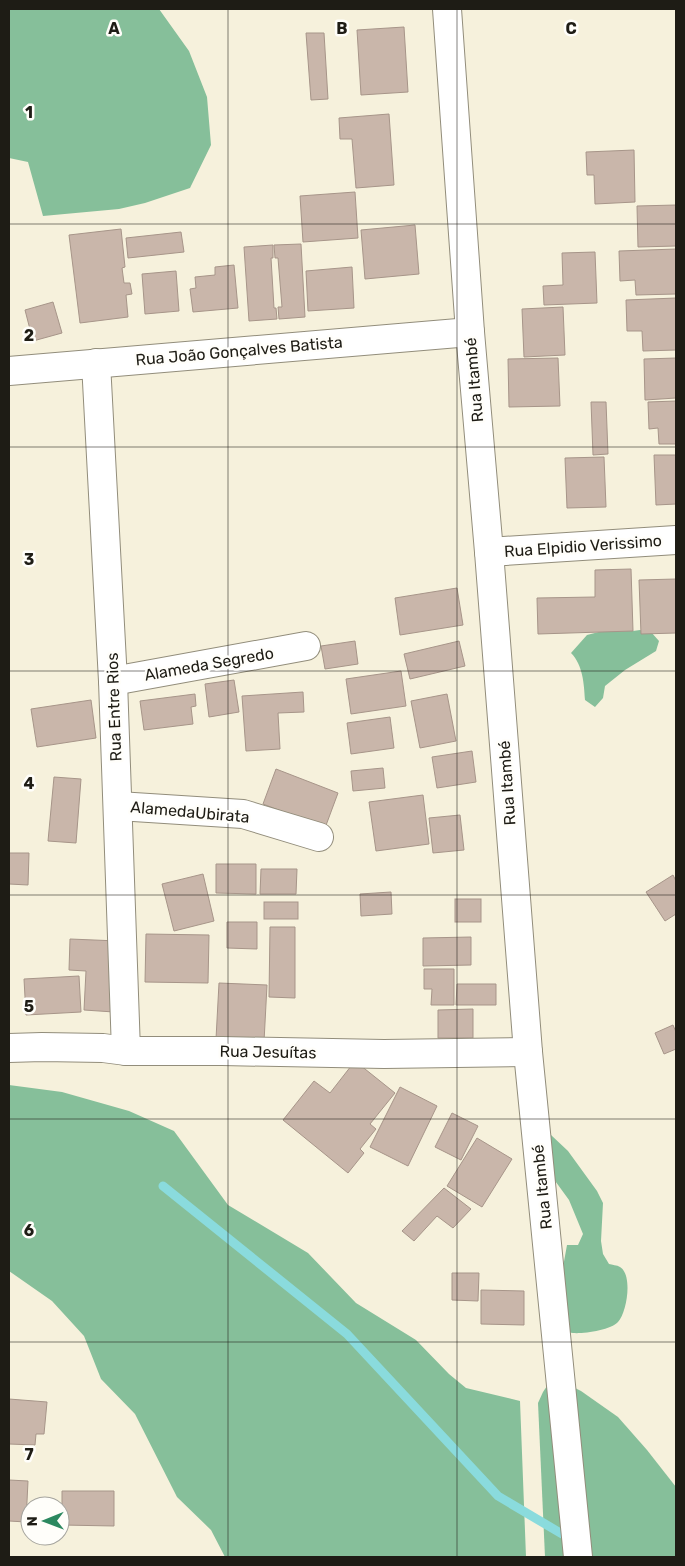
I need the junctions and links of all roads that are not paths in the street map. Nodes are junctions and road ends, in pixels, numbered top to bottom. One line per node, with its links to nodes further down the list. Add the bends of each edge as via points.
1 (447, 9): 2 (street, Rua Itambé)
2 (470, 332): 3 (street, Rua João Gonçalves Batista); 6 (street, Rua Itambé)
3 (96, 363): 4 (street, Rua João Gonçalves Batista); 8 (street, Rua Entre Rios)
4 (9, 370)
5 (676, 540): 6 (street, Rua Elpidio Verissimo)
6 (489, 552): 13 (street, Rua Itambé)
7 (306, 646): 8 (street, Alameda Segredo)
8 (113, 681): 9 (street, Rua Entre Rios)
9 (118, 806): 10 (street, AlamedaUbirata, via 243,814); 12 (street, Rua Entre Rios)
10 (319, 837)
11 (9, 1048): 12 (street, Rua Jesuítas)
12 (126, 1051): 13 (street, Rua Jesuítas)
13 (528, 1052): 14 (street, Rua Itambé)
14 (578, 1557)

